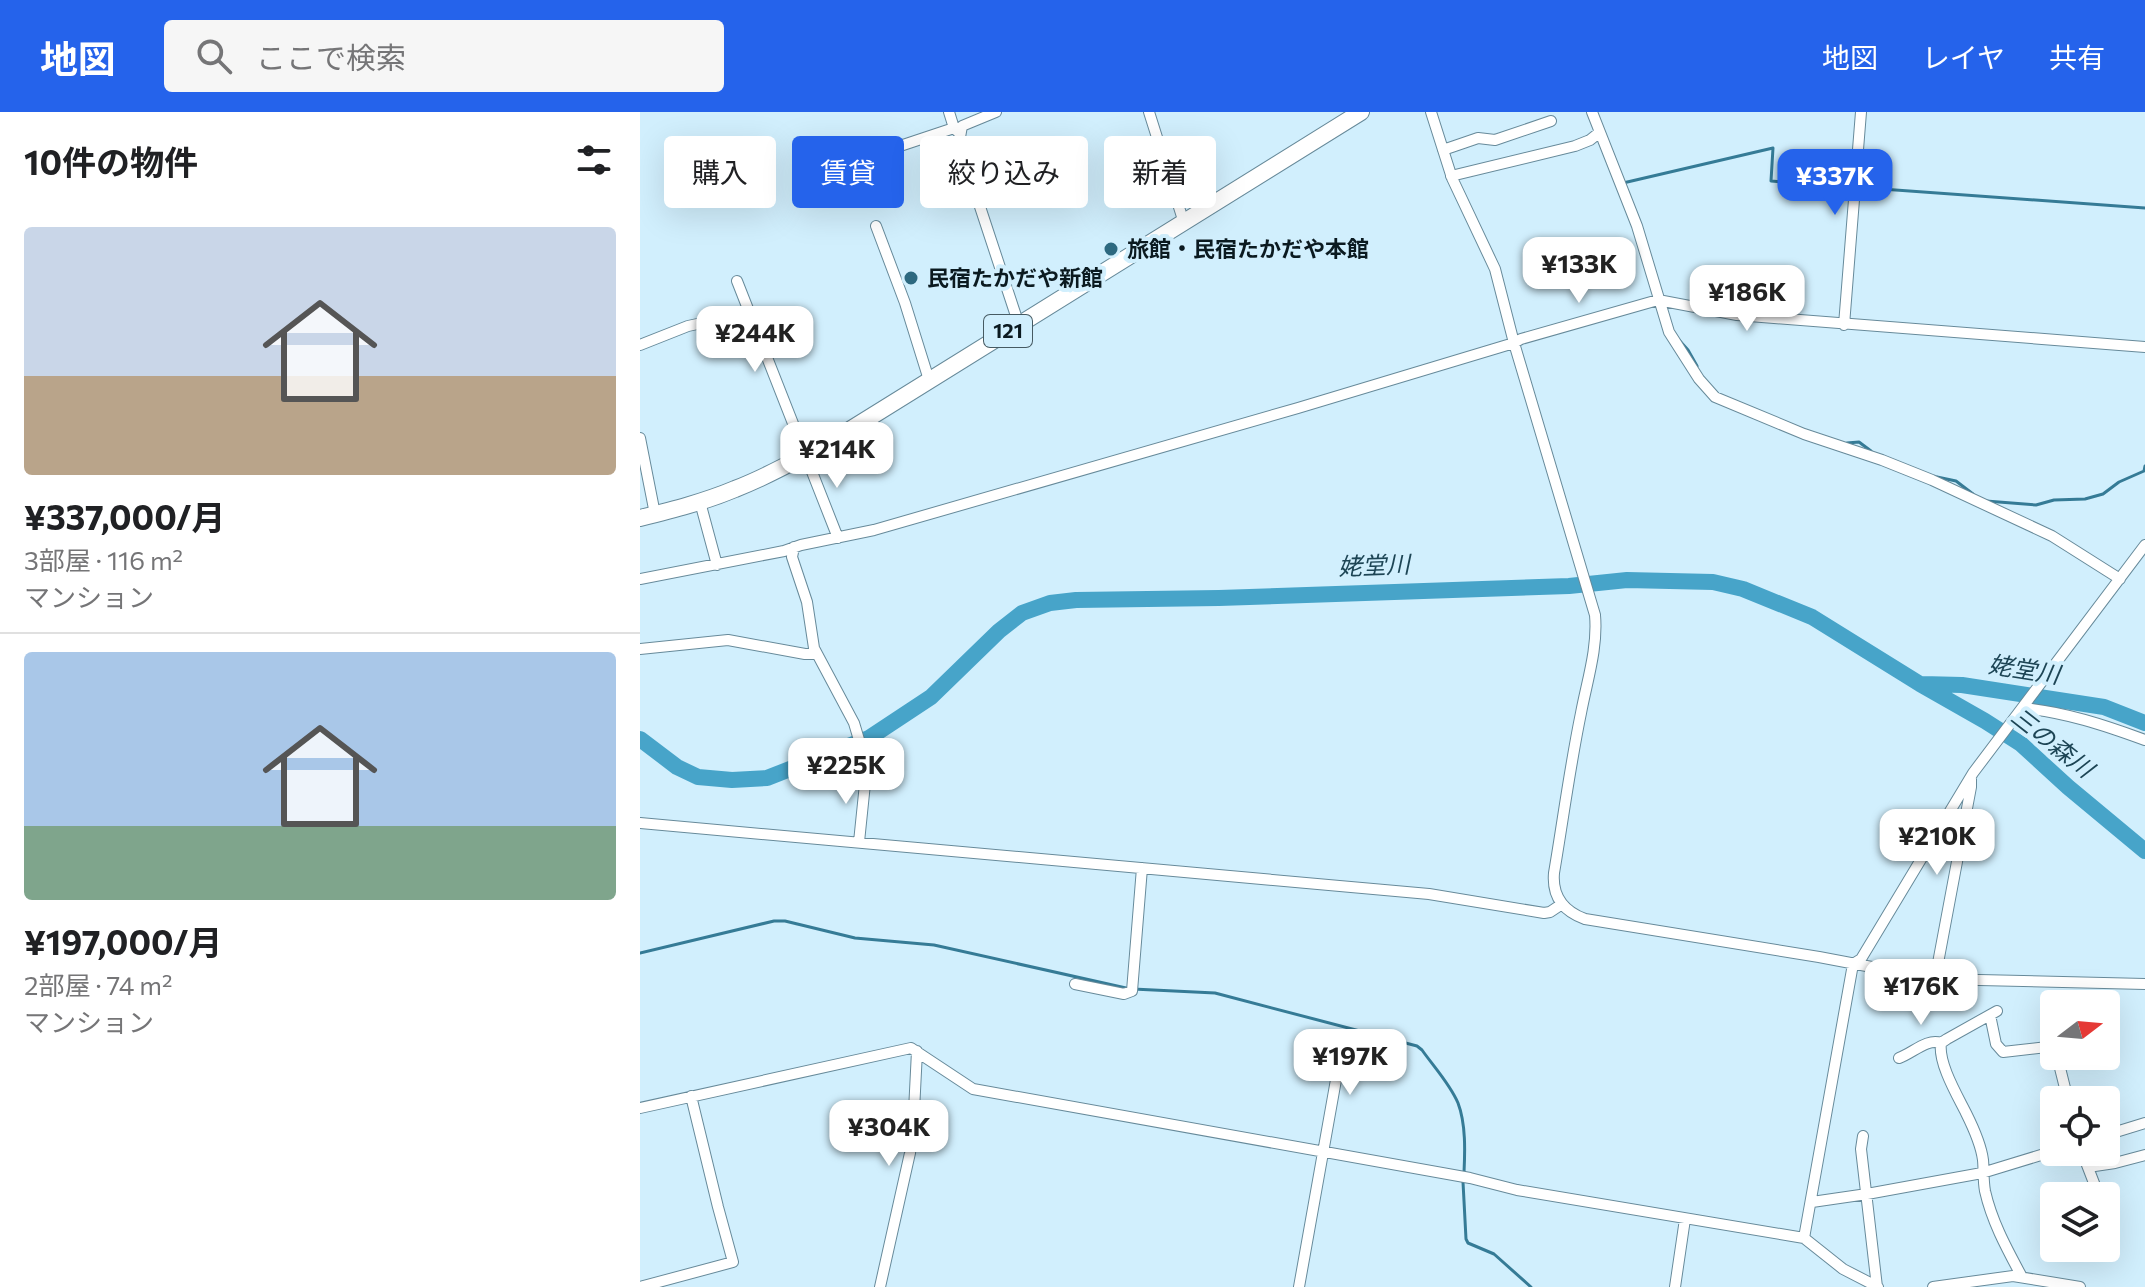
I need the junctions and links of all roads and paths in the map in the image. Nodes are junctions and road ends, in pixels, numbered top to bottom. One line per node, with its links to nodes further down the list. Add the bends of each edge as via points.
1 (949, 112): 9 (street)
2 (996, 112): 9 (street)
3 (1149, 112): 14 (street)
4 (1361, 112): 14 (highway, 121)
5 (1431, 112): 12 (street)
6 (1592, 112): 10 (street)
7 (1861, 112): 20 (street)
8 (1551, 121): 12 (street)
9 (957, 130): 11 (street); 19 (street)
10 (1600, 132): 13 (street, via 1575,146); 17 (street, via 1637,226)
11 (904, 146)
12 (1443, 150): 13 (street)
13 (1451, 176): 21 (street, via 1495,269)
14 (1184, 223): 19 (highway, 121)
15 (876, 226): 24 (street)
16 (737, 281): 18 (street)
17 (1658, 300): 20 (street, via 1737,315); 21 (street); 34 (street, via 1673,340 1719,399 1932,480 2052,536)
18 (749, 313): 22 (street, via 688,326); 26 (street)
19 (1019, 325): 24 (highway, 121)
20 (1844, 325): 23 (street)
21 (1514, 343): 29 (street); 43 (street, via 1595,615 1595,643 1554,873)
22 (640, 345)
23 (2145, 347)
24 (929, 380): 26 (highway, 121)
25 (640, 438): 28 (street)
26 (806, 455): 27 (highway, 121); 29 (street)
27 (700, 502): 28 (highway, 121); 32 (street)
28 (648, 516)
29 (838, 538): 31 (street)
30 (2145, 545): 34 (street)
31 (794, 547): 32 (street); 36 (street)
32 (717, 565): 33 (street)
33 (640, 579)
34 (2120, 579): 37 (street)
35 (640, 649): 36 (street, via 728,640)
36 (816, 654): 41 (street, via 856,728 865,760)
37 (2021, 710): 38 (street, via 2085,719); 39 (street)
38 (2145, 740)
39 (1970, 777): 44 (street, via 1861,959); 45 (street)
40 (640, 823): 41 (street)
41 (859, 842): 42 (street)
42 (1142, 868): 43 (street, via 1429,894 1544,913); 46 (street, via 1132,991)
43 (1562, 904): 44 (street, via 1585,919)
44 (1853, 964): 45 (street); 65 (street)
45 (1935, 979): 47 (street)
46 (1075, 984)
47 (2145, 984)
48 (1344, 1035): 58 (street)
49 (1941, 1043): 50 (street, via 1994,1013 1996,1044 2003,1052); 52 (street, via 1926,1043); 62 (street, via 1950,1080 1980,1145)
50 (2040, 1048)
51 (917, 1051): 53 (street, via 899,1049); 58 (street, via 973,1089); 70 (street, via 910,1153)
52 (1899, 1058)
53 (691, 1096): 54 (street); 69 (street, via 733,1262)
54 (640, 1108)
55 (2145, 1123): 56 (street)
56 (2120, 1131)
57 (1863, 1136): 64 (street)
58 (1322, 1152): 66 (street); 71 (street)
59 (2040, 1155): 62 (street)
60 (2145, 1155): 61 (street)
61 (2088, 1167): 63 (street)
62 (1982, 1173): 64 (street); 68 (street, via 2004,1244)
63 (2094, 1182)
64 (1867, 1194): 65 (street); 73 (street)
65 (1812, 1202): 67 (street)
66 (1685, 1219): 67 (street); 72 (street)
67 (1804, 1238): 73 (street, via 1843,1269)
68 (2022, 1277): 74 (street); 75 (street)
69 (640, 1287)
70 (880, 1287)
71 (1299, 1287)
72 (1675, 1287)
73 (1878, 1287)
74 (1933, 1287)
75 (2080, 1287)

